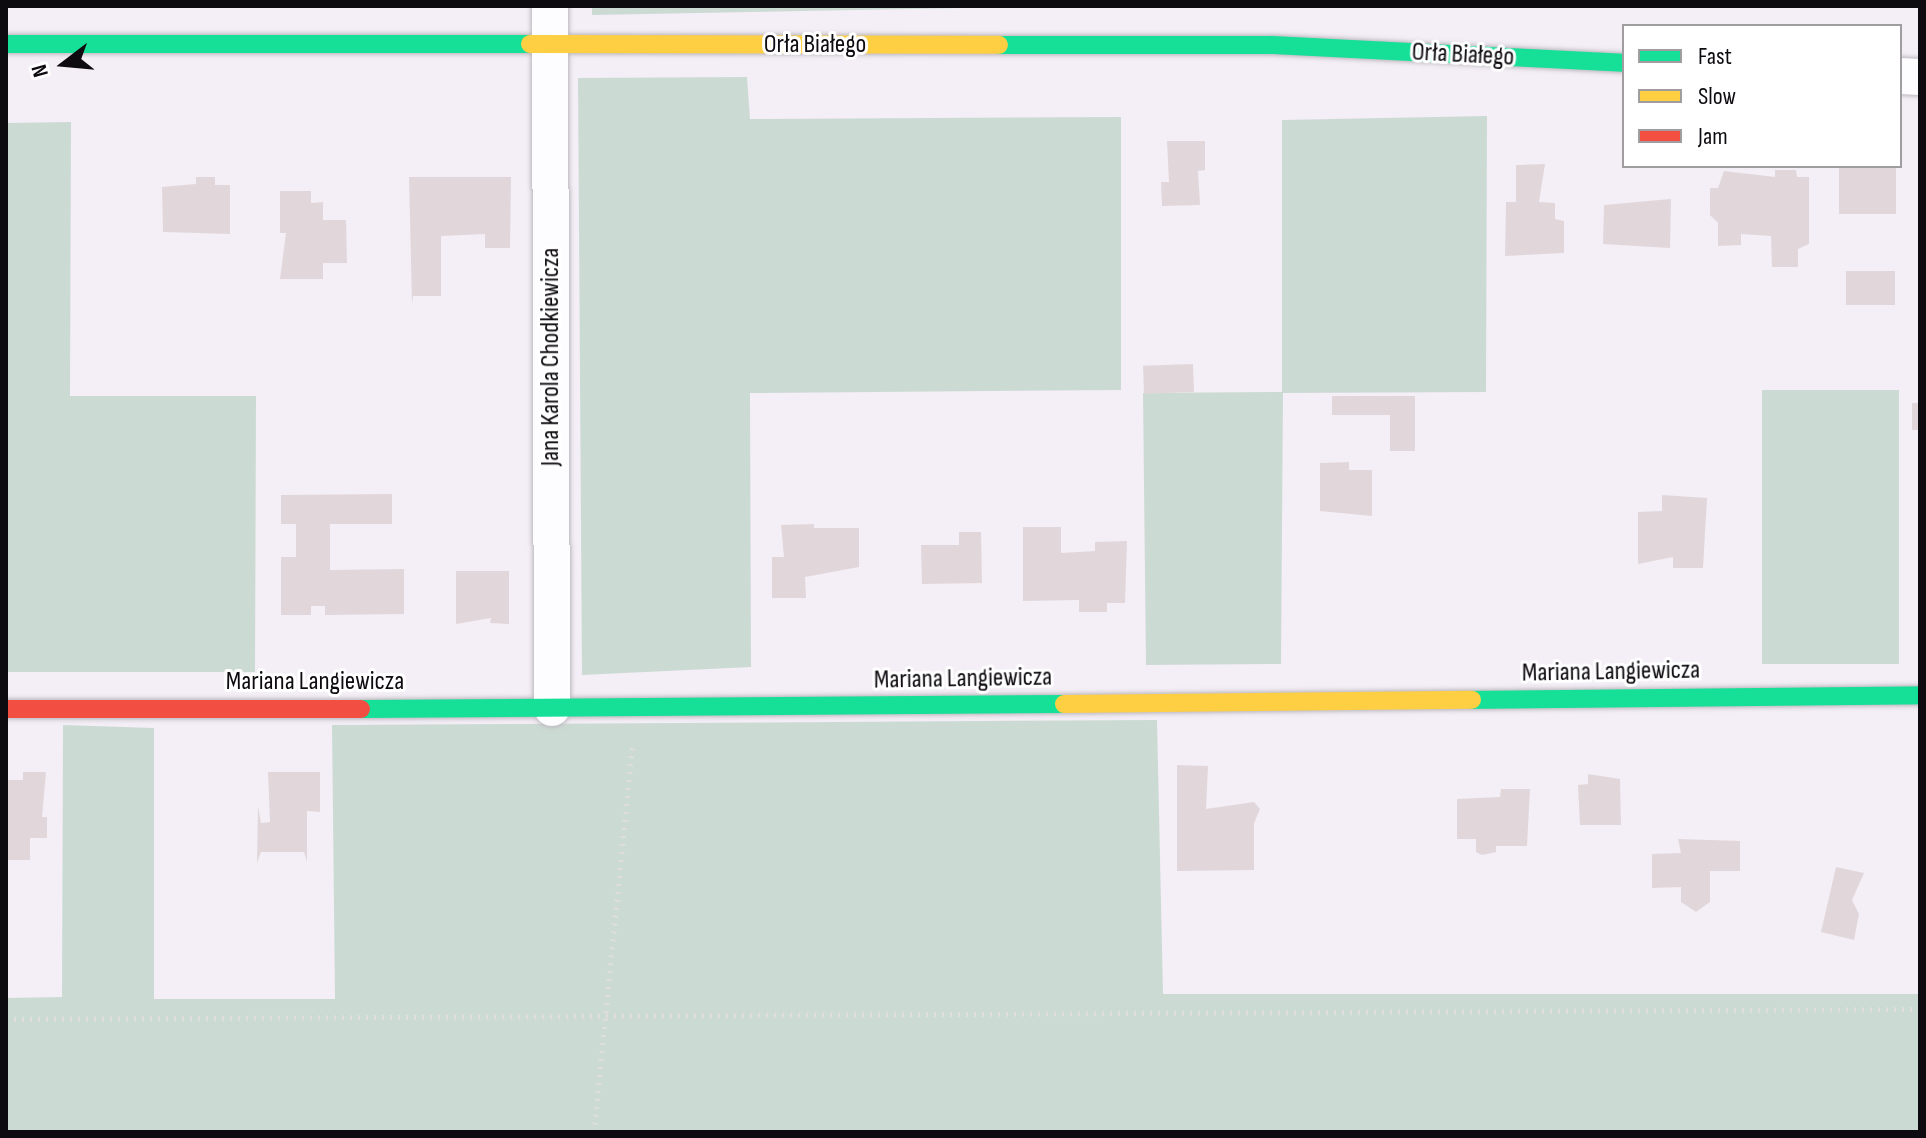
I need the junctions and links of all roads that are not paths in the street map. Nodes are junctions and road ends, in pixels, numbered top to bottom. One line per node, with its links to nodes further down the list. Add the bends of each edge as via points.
1 (550, 6): 3 (street, Jana Karola Chodkiewicza)
2 (6, 44): 3 (street, Orła Białego)
3 (550, 44): 4 (street, Orła Białego, via 1272,45); 6 (street, Jana Karola Chodkiewicza)
4 (1622, 63)
5 (1920, 695): 6 (street, Mariana Langiewicza)
6 (552, 708): 7 (street, Mariana Langiewicza)
7 (6, 709)

